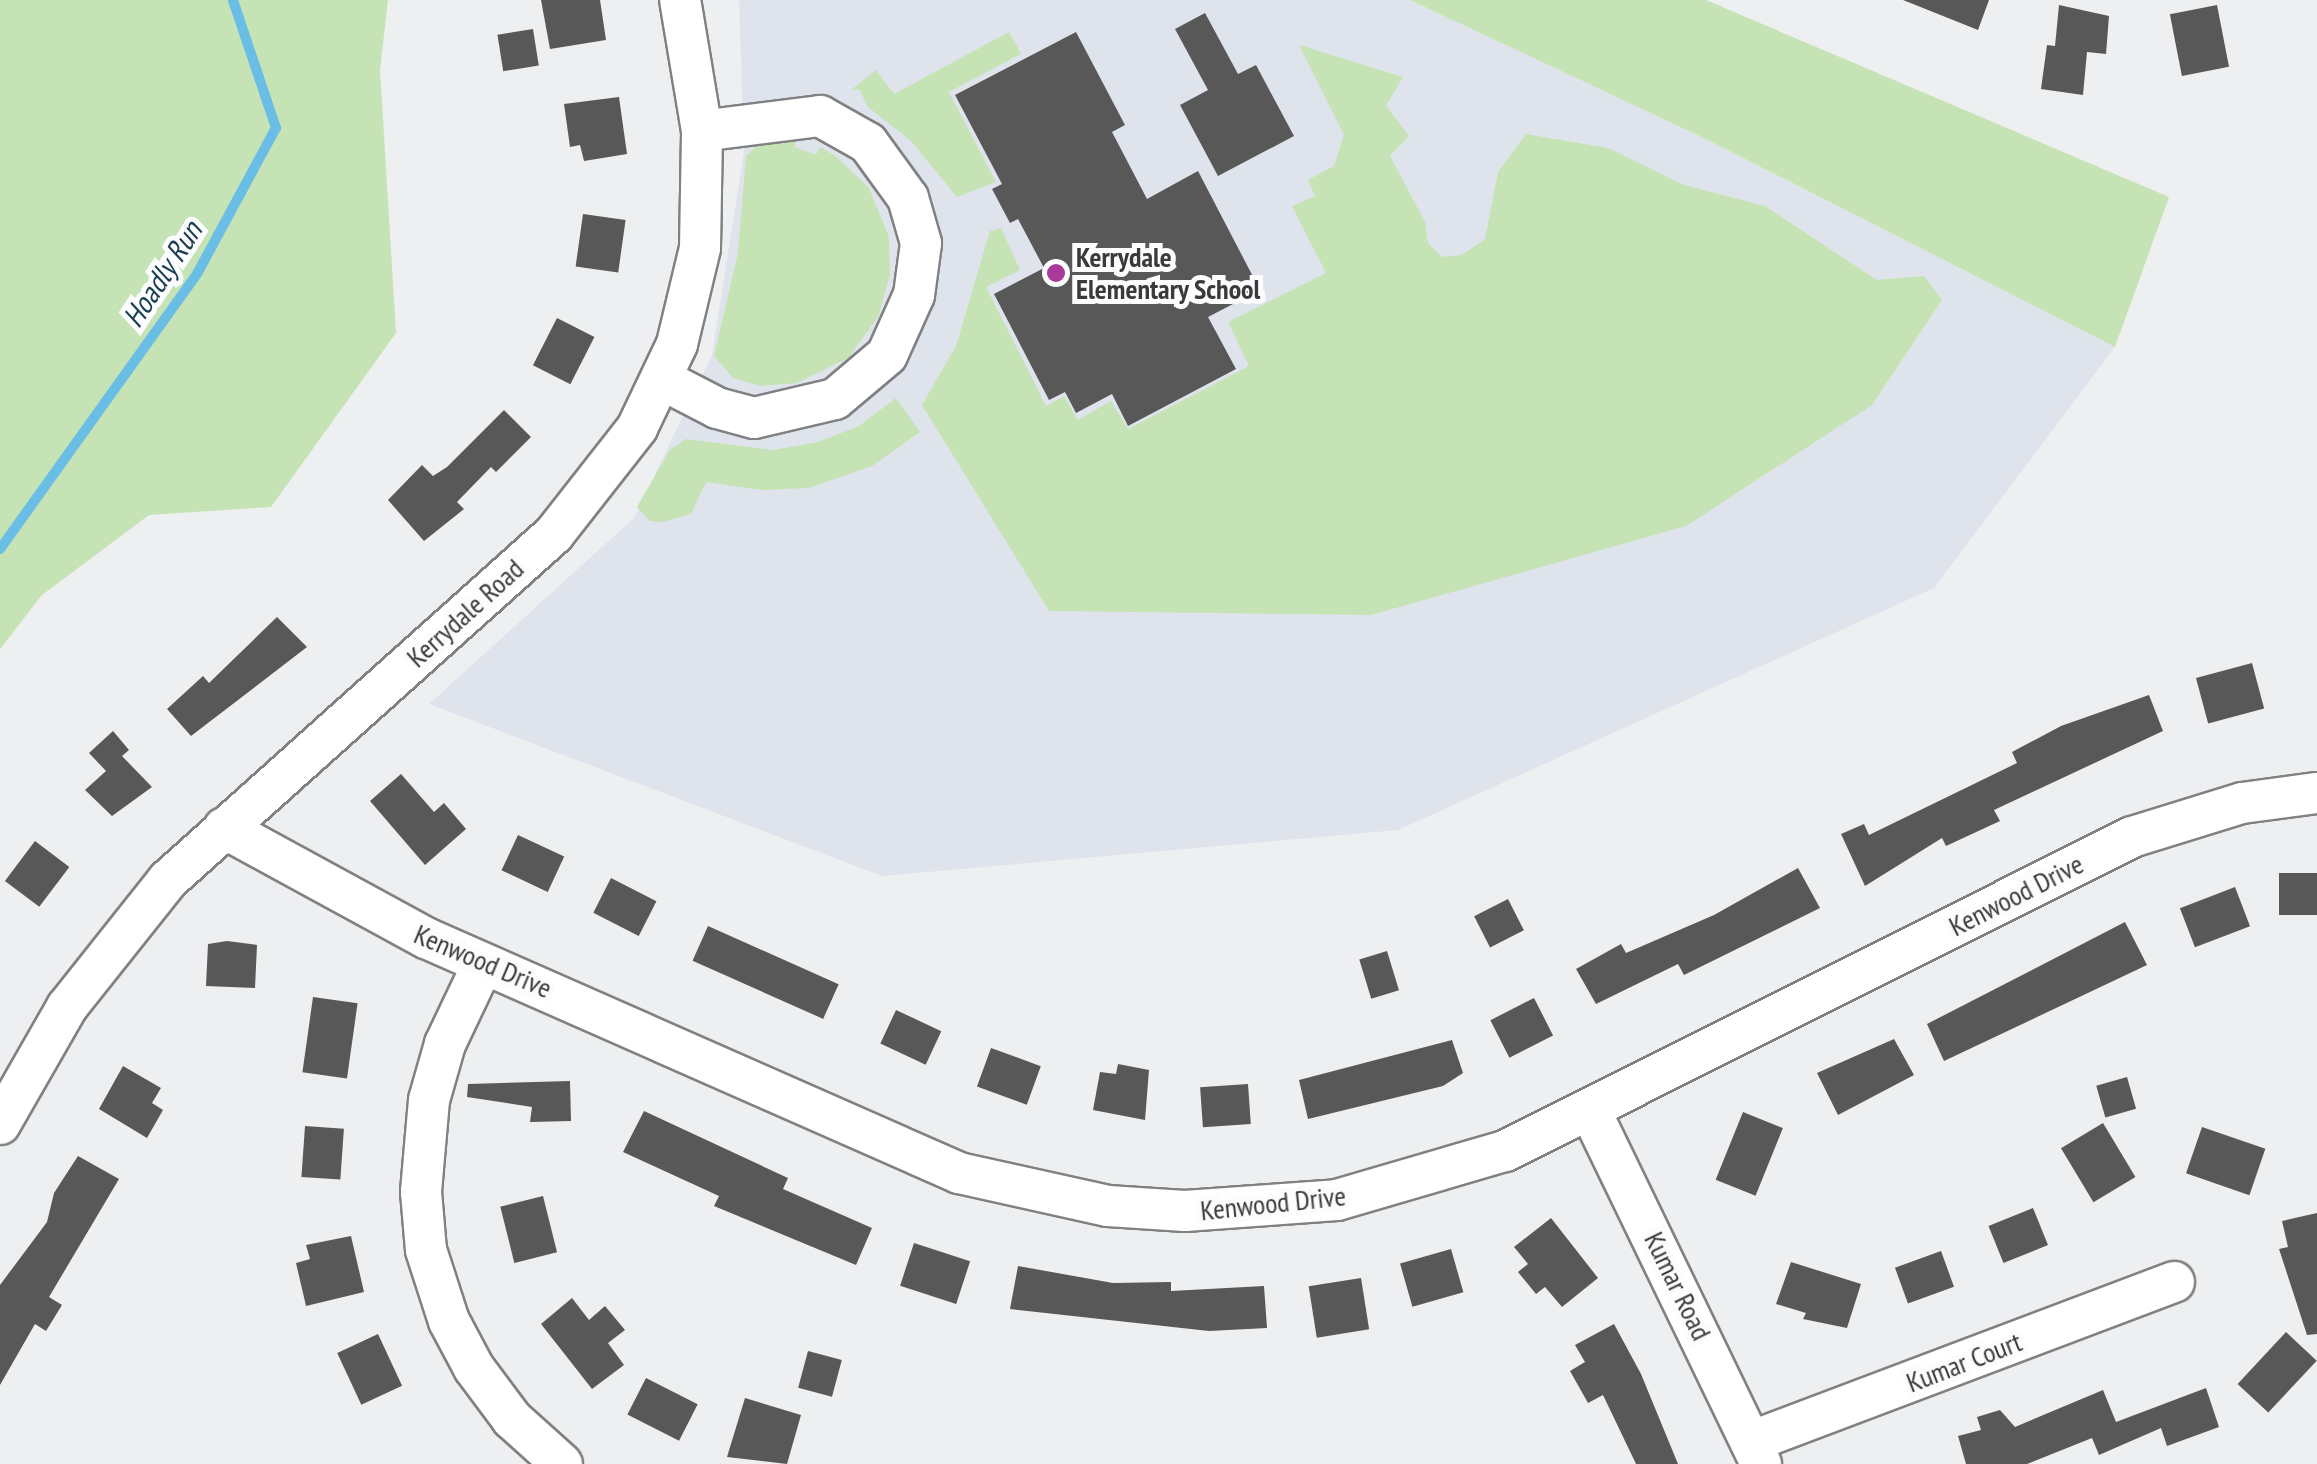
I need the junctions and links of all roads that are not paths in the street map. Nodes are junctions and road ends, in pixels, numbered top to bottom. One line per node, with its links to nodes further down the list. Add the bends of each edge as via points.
1 (680, 0): 2 (street, Kerrydale Road)
2 (702, 131): 3 (street, Kerrydale Road, via 700,248); 3 (street, via 820,116 868,144 908,198 921,243 914,295 887,355 834,399 754,418 717,408)
3 (663, 380): 5 (street, Kerrydale Road, via 598,484 554,534)
4 (2317, 793): 7 (street, Kenwood Drive, via 2242,802 2132,836)
5 (224, 828): 6 (street, Kenwood Drive); 8 (street, Kerrydale Road, via 114,941)
6 (482, 964): 7 (street, Kenwood Drive, via 959,1173 1108,1206 1261,1209 1337,1200 1505,1150); 11 (street, via 444,1044 430,1100 422,1192 426,1250 449,1321 474,1368 512,1419)
7 (1590, 1110): 10 (street, Kumar Road)
8 (0, 1124)
9 (2174, 1282): 10 (street, Kumar Court)
10 (1757, 1453)
11 (562, 1464)

